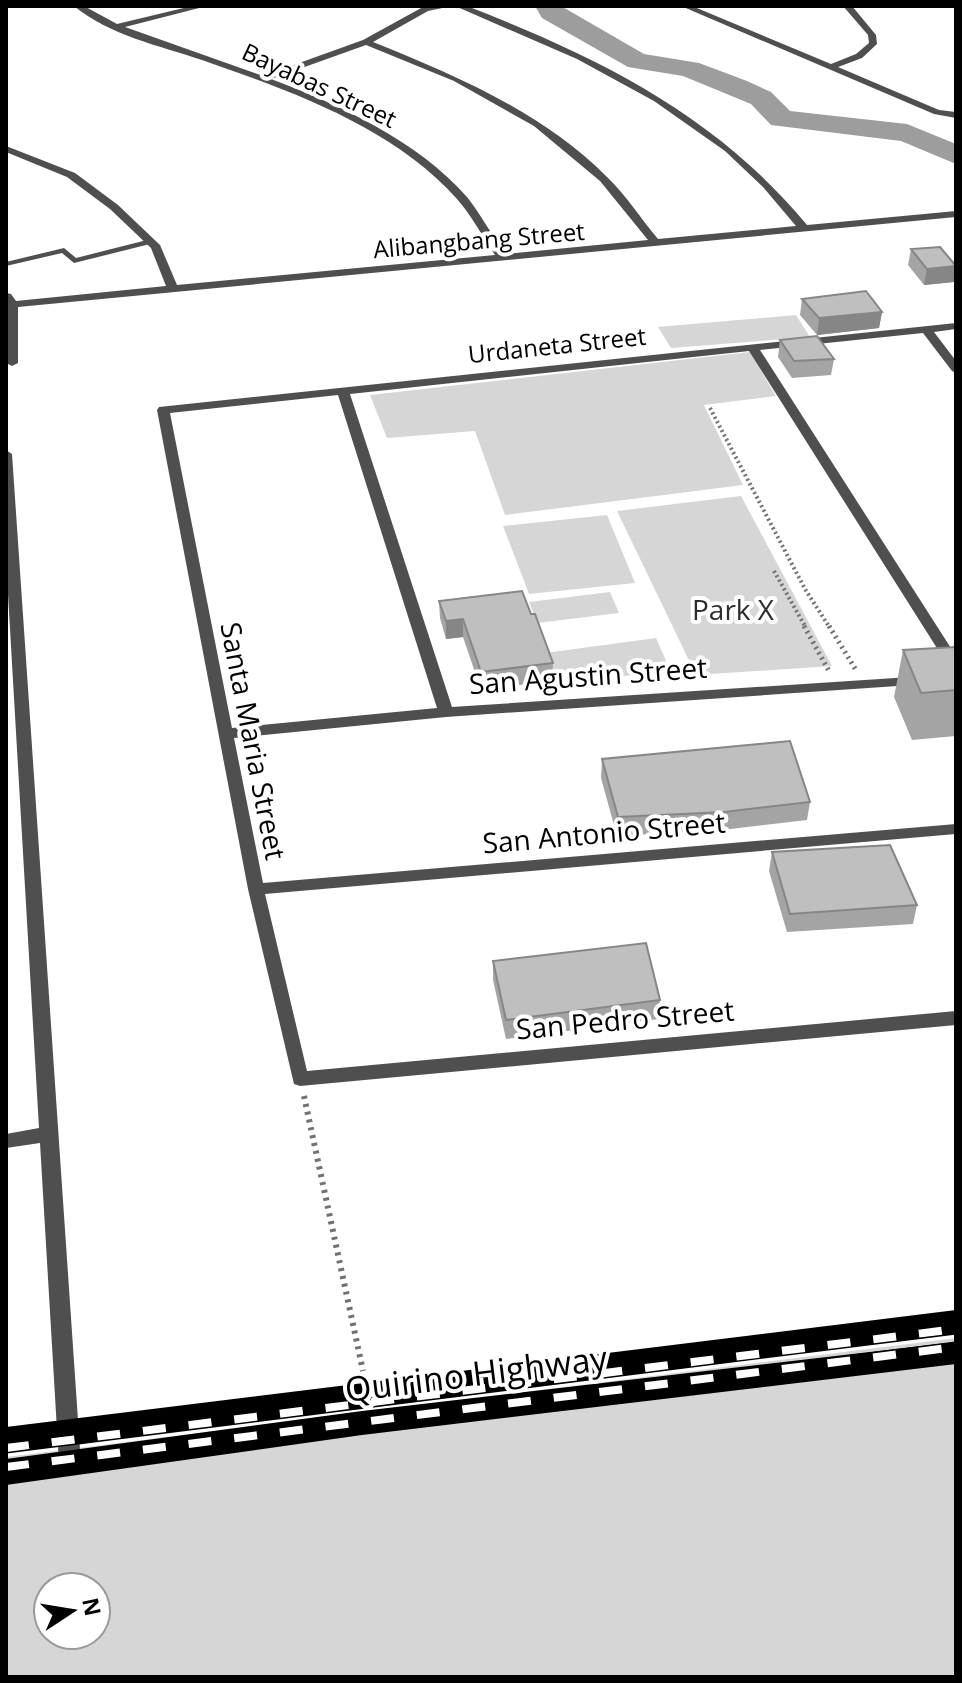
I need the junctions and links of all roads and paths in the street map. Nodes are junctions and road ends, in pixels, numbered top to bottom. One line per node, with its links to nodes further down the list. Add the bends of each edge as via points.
1 (78, 6): 7 (street, Bayabas Street)
2 (203, 6): 7 (street)
3 (448, 6): 8 (street, via 426,9)
4 (459, 6): 16 (street, via 566,49 654,96 761,180)
5 (685, 6): 9 (street)
6 (847, 6): 9 (street, via 872,35 873,44)
7 (114, 27): 10 (street, Bayabas Street)
8 (366, 42): 10 (street); 18 (street, via 457,79 537,124 604,179)
9 (831, 67): 11 (street, via 937,112)
10 (264, 79): 19 (street, Bayabas Street, via 373,129 421,160 460,196)
11 (956, 115)
12 (6, 149): 13 (street)
13 (19, 153): 14 (street); 17 (street, via 71,175)
14 (6, 159)
15 (956, 214): 16 (street, Alibangbang Street)
16 (805, 230): 18 (street, Alibangbang Street)
17 (151, 241): 20 (lane, via 74,261 64,250); 21 (street)
18 (656, 244): 19 (street, Alibangbang Street)
19 (502, 258): 21 (street, Alibangbang Street)
20 (6, 264)
21 (173, 289): 22 (street, Alibangbang Street)
22 (8, 301): 26 (street)
23 (956, 326): 24 (street, Urdaneta Street)
24 (926, 329): 25 (street, Urdaneta Street); 27 (street)
25 (753, 348): 28 (street, Urdaneta Street); 33 (street)
26 (12, 363)
27 (956, 369)
28 (343, 391): 30 (street, Urdaneta Street); 37 (street)
29 (710, 408): 35 (path, via 805,589)
30 (163, 410): 38 (street, Santa Maria Street)
31 (6, 454): 43 (street)
32 (774, 571): 36 (path)
33 (956, 667)
34 (956, 678): 35 (street, San Agustin Street)
35 (865, 684): 36 (street, San Agustin Street)
36 (837, 686): 37 (street, San Agustin Street)
37 (446, 712): 38 (street, San Agustin Street)
38 (224, 734): 40 (street, Santa Maria Street)
39 (956, 829): 40 (street, San Antonio Street)
40 (256, 889): 42 (street, Santa Maria Street)
41 (956, 1018): 42 (street, San Pedro Street)
42 (300, 1079): 46 (path)
43 (50, 1134): 44 (street); 50 (street)
44 (6, 1141)
45 (956, 1321): 48 (main road, Quirino Highway)
46 (357, 1342)
47 (956, 1353): 49 (main road, Quirino Highway)
48 (358, 1394): 49 (main road); 50 (main road, Quirino Highway)
49 (362, 1423): 52 (main road, Quirino Highway)
50 (69, 1431): 51 (main road, Quirino Highway); 52 (street)
51 (6, 1439)
52 (70, 1464): 53 (main road, Quirino Highway)
53 (6, 1472)

